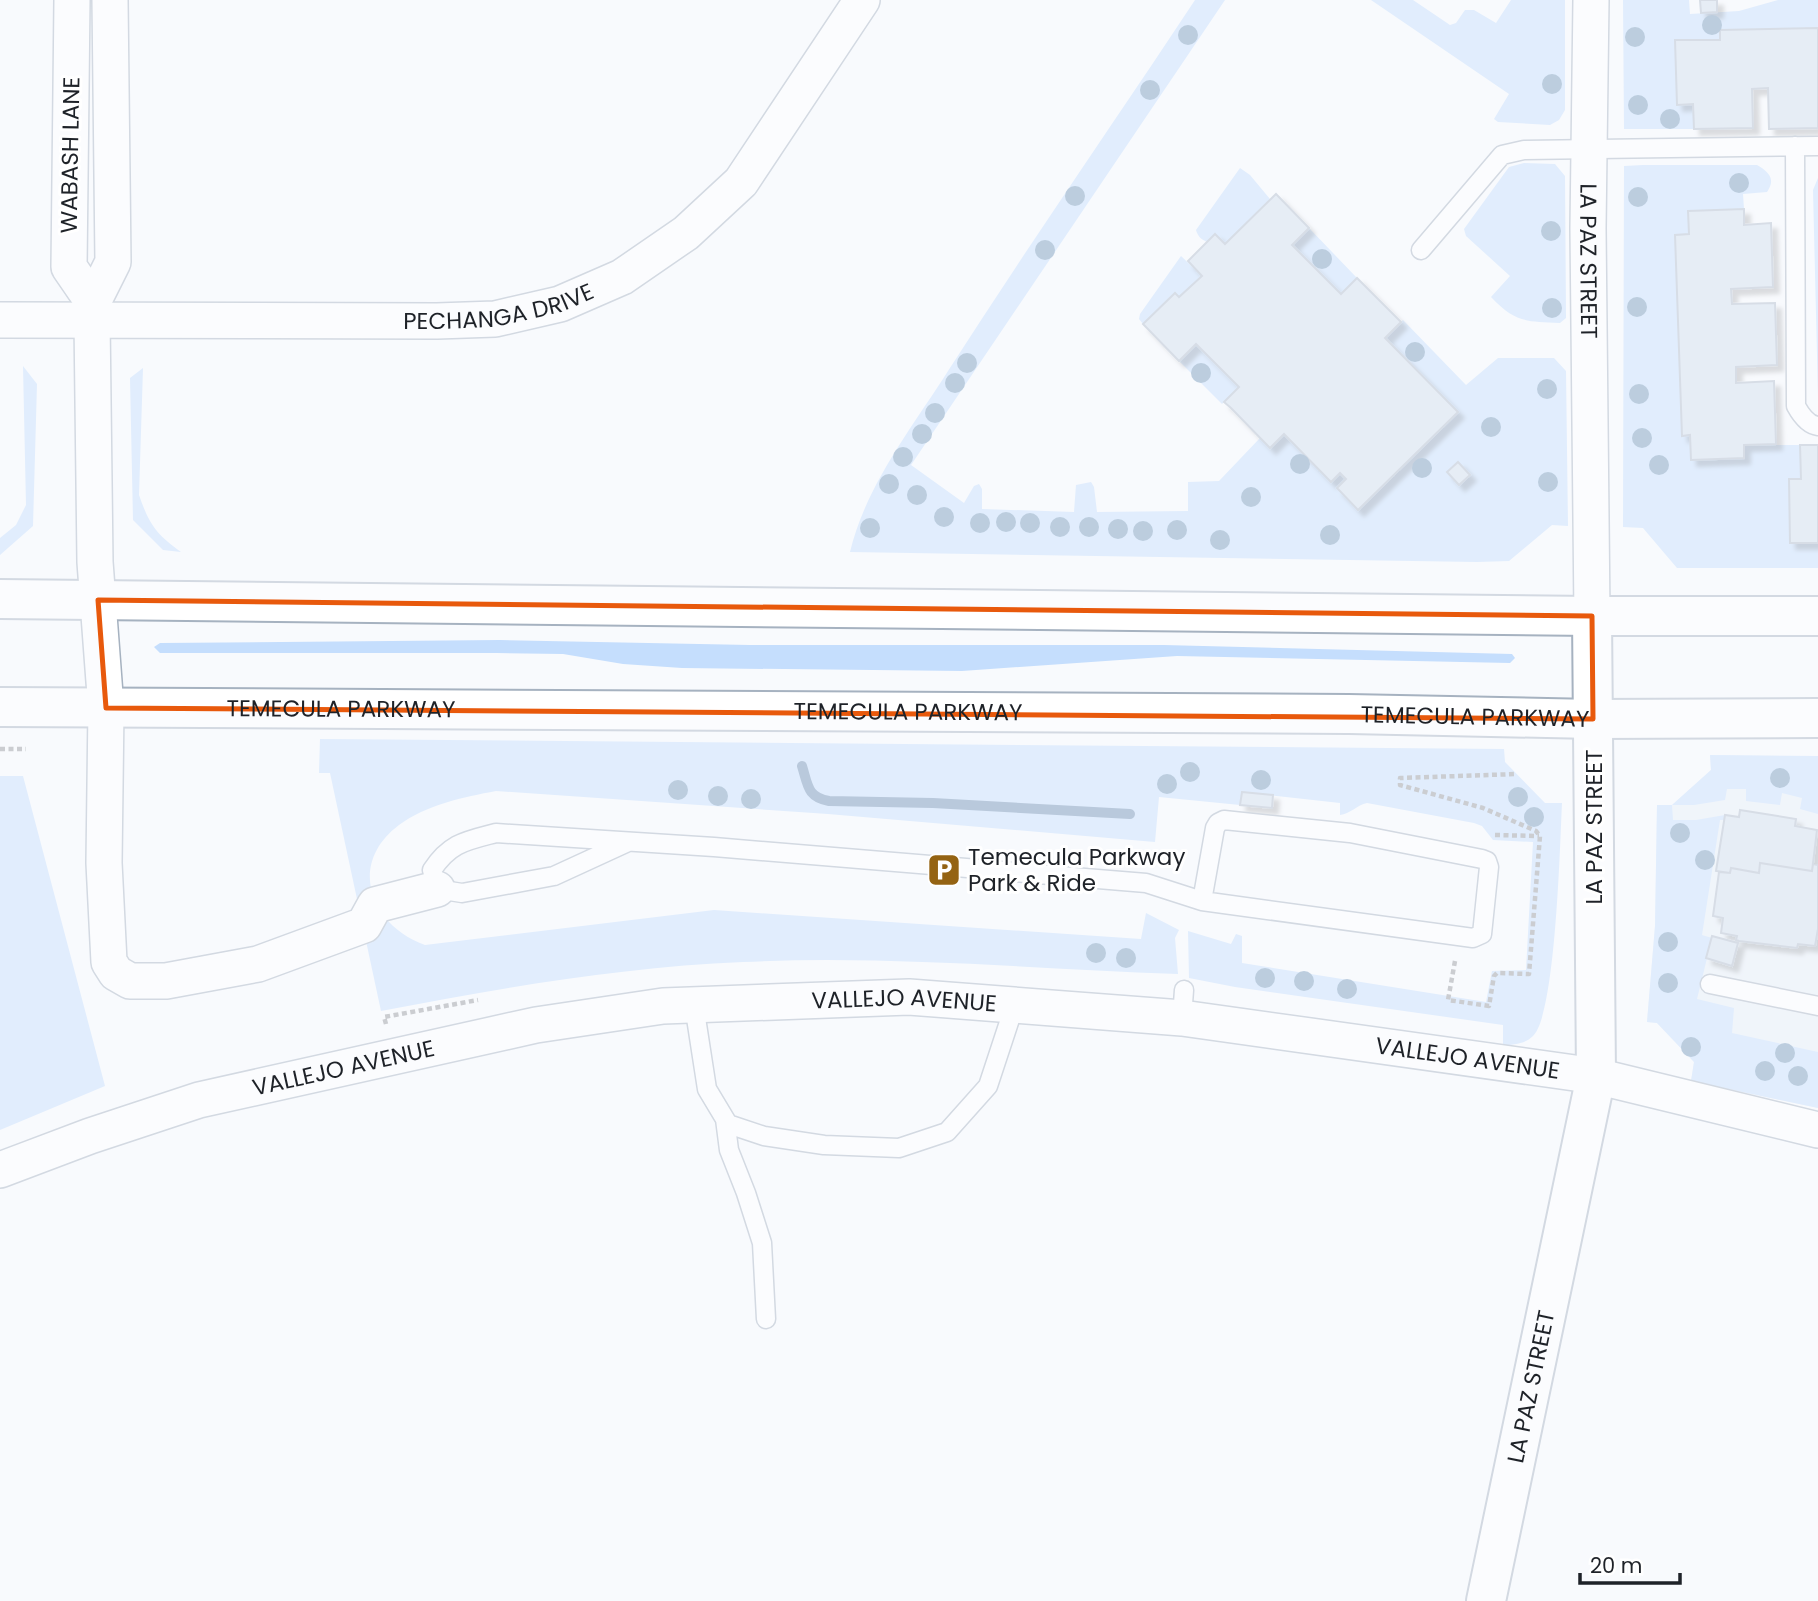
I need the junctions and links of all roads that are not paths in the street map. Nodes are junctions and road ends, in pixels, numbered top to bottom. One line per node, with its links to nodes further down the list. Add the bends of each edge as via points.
1 (72, 0): 9 (street, WABASH LANE, via 69,267)
2 (110, 0): 9 (street, WABASH LANE, via 113,262)
3 (862, 0): 9 (street, PECHANGA DRIVE, via 741,182 686,233 622,277 560,304 495,319 460,320)
4 (1591, 0): 7 (street, LA PAZ STREET)
5 (1795, 146): 6 (lane); 7 (lane); 11 (lane, via 1796,406 1801,416)
6 (1818, 146)
7 (1590, 150): 8 (lane, via 1524,150 1502,155); 14 (street, LA PAZ STREET)
8 (1421, 250)
9 (92, 311): 10 (street, PECHANGA DRIVE); 13 (street, WABASH LANE)
10 (0, 320)
11 (1818, 426)
12 (0, 599): 13 (main road)
13 (98, 600): 14 (main road); 17 (street, WABASH LANE)
14 (1592, 616): 15 (main road); 19 (main road, LA PAZ STREET)
15 (1818, 616)
16 (0, 707): 17 (main road, TEMECULA PARKWAY)
17 (106, 708): 19 (main road, TEMECULA PARKWAY); 21 (street, WABASH LANE, via 104,863 109,962 130,981 166,981 258,964 364,925 375,905)
18 (1818, 718): 19 (main road, TEMECULA PARKWAY)
19 (1593, 719): 27 (main road, LA PAZ STREET)
20 (628, 842): 21 (lane, via 554,876 462,892); 21 (lane, via 496,833 443,852 432,870); 22 (lane, via 1146,883)
21 (437, 889)
22 (1202, 901): 22 (lane, via 1473,938 1482,934 1489,867 1482,859 1350,833 1224,820 1214,828)
23 (1710, 984): 26 (lane)
24 (1015, 1004): 25 (street, VALLEJO AVENUE, via 909,997); 27 (street, VALLEJO AVENUE, via 1183,1004); 28 (lane, via 988,1086 947,1132 899,1148 824,1145 764,1136)
25 (694, 1005): 28 (lane, via 707,1089); 30 (street, VALLEJO AVENUE, via 536,1025 198,1100)
26 (1818, 1006)
27 (1596, 1076): 29 (street, VALLEJO AVENUE); 32 (main road, LA PAZ STREET)
28 (725, 1119): 31 (lane, via 729,1150 762,1243)
29 (1818, 1130)
30 (0, 1170)
31 (766, 1320)
32 (1486, 1601)

